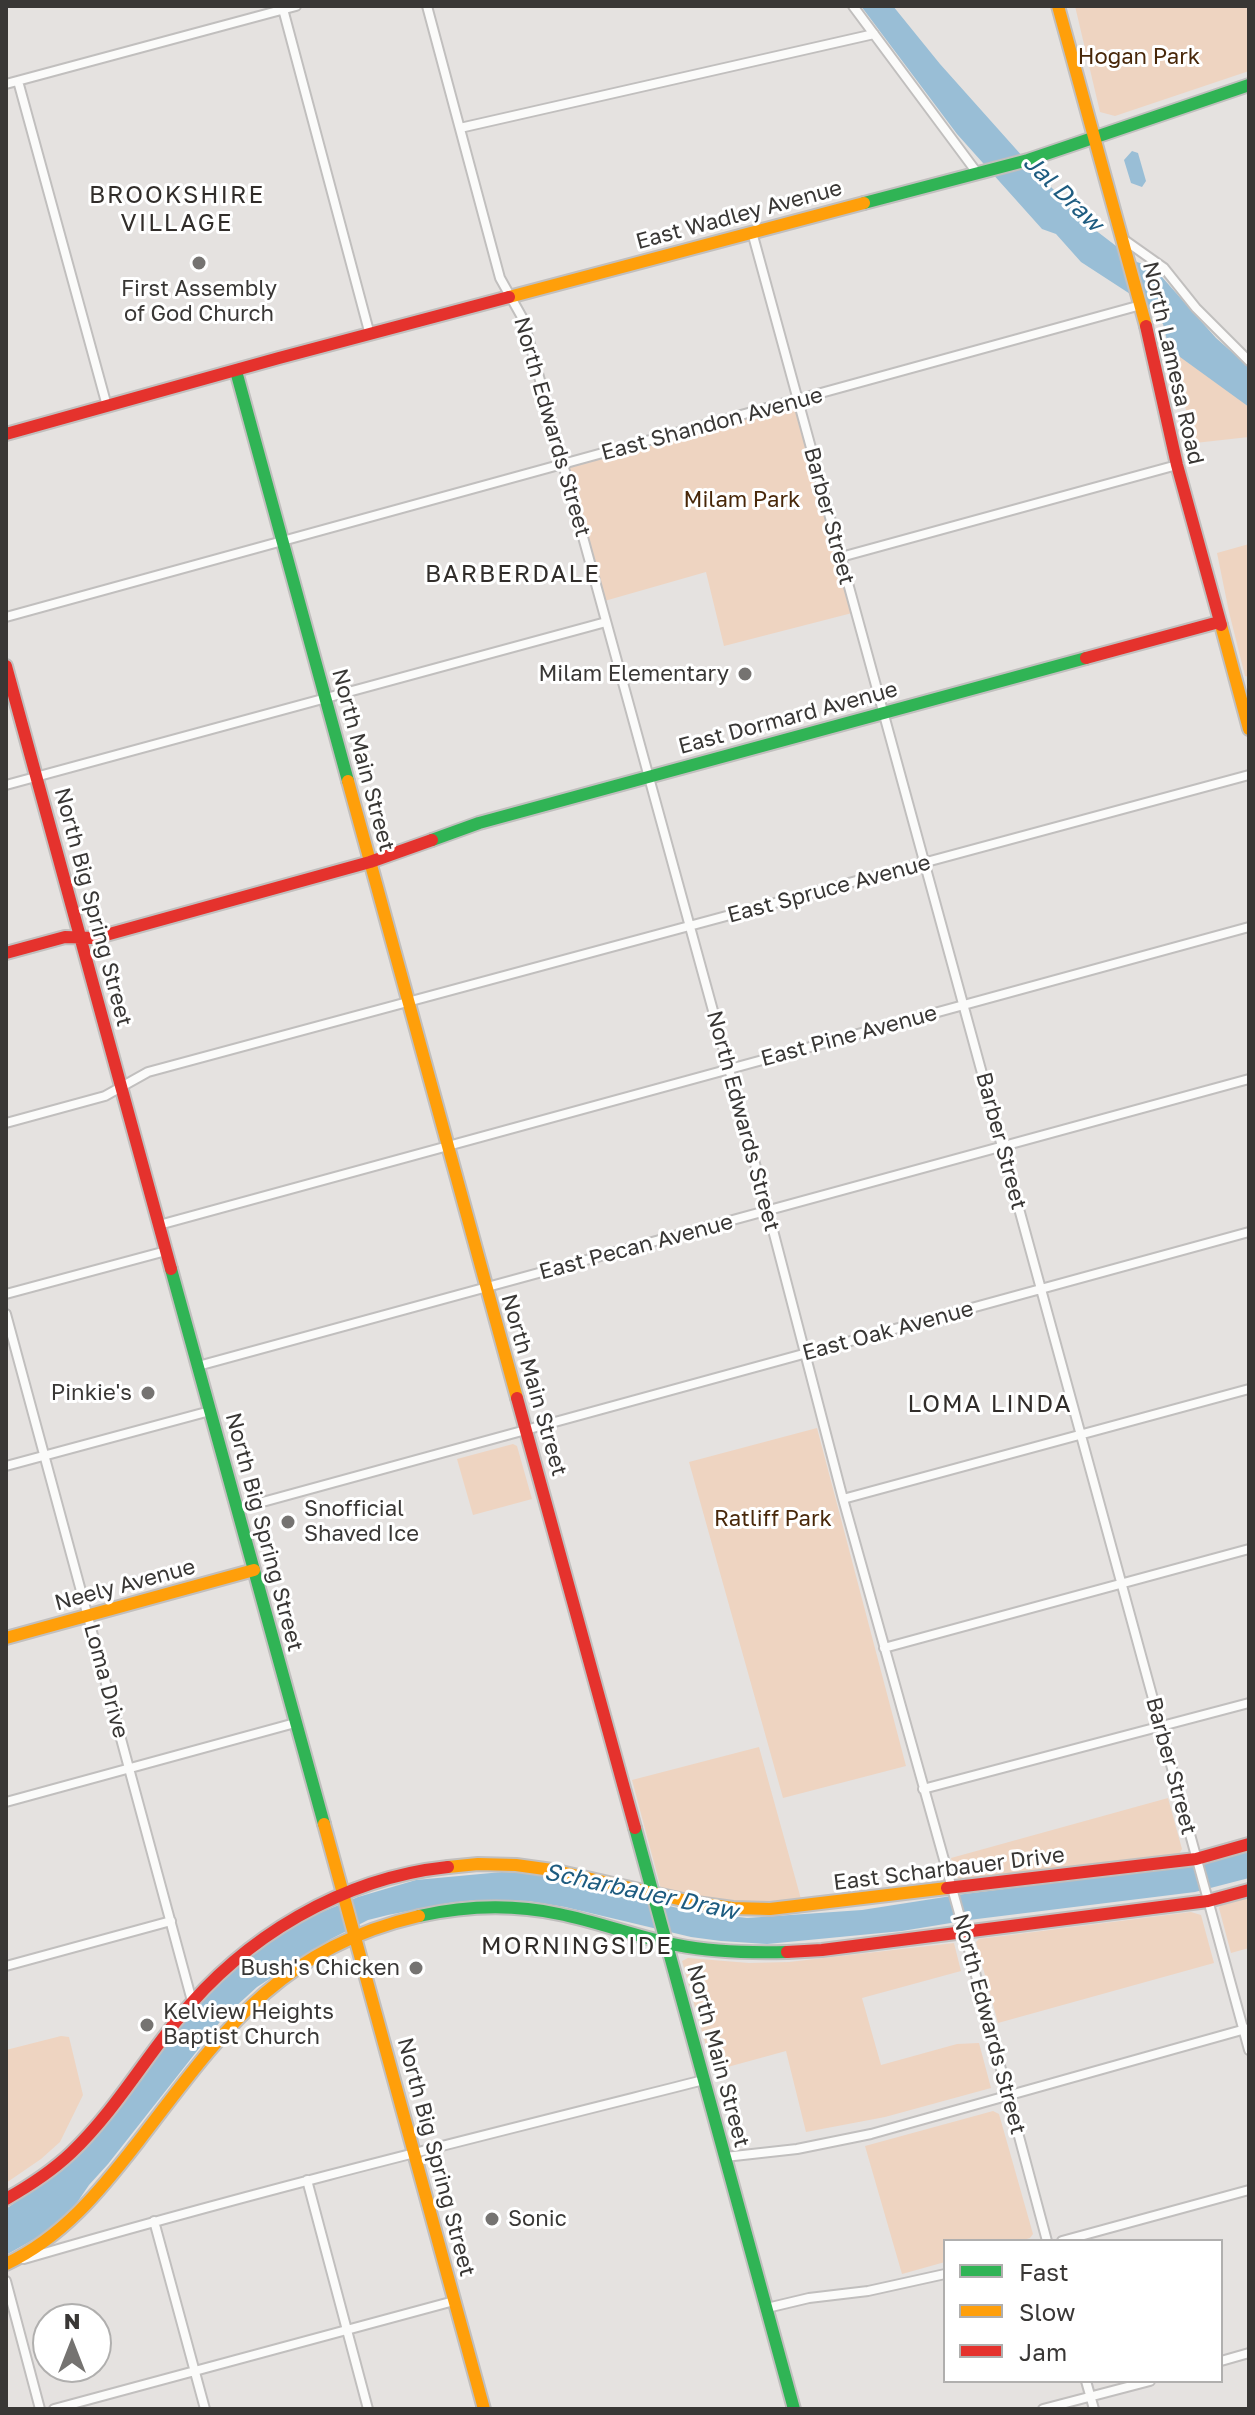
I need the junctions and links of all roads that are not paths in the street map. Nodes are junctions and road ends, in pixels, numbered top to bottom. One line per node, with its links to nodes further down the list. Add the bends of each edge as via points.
1 (296, 6): 5 (street)
2 (427, 6): 10 (street, North Edwards Street)
3 (853, 6): 6 (street)
4 (1058, 6): 11 (main road, North Lamesa Road)
5 (283, 9): 7 (street); 17 (street)
6 (874, 34): 10 (street); 12 (street)
7 (18, 81): 8 (street); 21 (street)
8 (6, 84)
9 (1249, 85): 11 (main road, East Wadley Avenue)
10 (460, 128): 15 (street, North Edwards Street, via 500,278)
11 (1093, 137): 12 (main road, East Wadley Avenue); 14 (main road, North Lamesa Road)
12 (978, 174): 13 (main road, East Wadley Avenue)
13 (752, 232): 15 (main road, East Wadley Avenue); 20 (street, Barber Street)
14 (1122, 238): 16 (main road, North Lamesa Road); 18 (street, via 1164,268)
15 (512, 297): 17 (main road, East Wadley Avenue); 23 (street, North Edwards Street, via 523,319)
16 (1141, 305): 20 (street, East Shandon Avenue); 24 (main road, North Lamesa Road)
17 (370, 335): 19 (main road, East Wadley Avenue)
18 (1249, 361)
19 (236, 371): 21 (main road, East Wadley Avenue); 25 (main road, North Main Street)
20 (798, 400): 23 (street, East Shandon Avenue); 26 (street, Barber Street)
21 (107, 406): 22 (main road, East Wadley Avenue)
22 (6, 434)
23 (564, 465): 25 (street, East Shandon Avenue); 28 (street, North Edwards Street)
24 (1177, 465): 26 (street); 29 (main road, North Lamesa Road)
25 (283, 541): 27 (street, East Shandon Avenue); 32 (main road, North Main Street)
26 (841, 557): 33 (street, Barber Street)
27 (6, 617)
28 (606, 622): 32 (street); 37 (street, North Edwards Street)
29 (1219, 622): 31 (main road, North Lamesa Road); 33 (main road, East Dormard Avenue)
30 (6, 666): 36 (main road, North Big Spring Street)
31 (1244, 692): 34 (main road, North Lamesa Road)
32 (325, 697): 36 (street); 39 (main road, North Main Street)
33 (883, 713): 37 (main road, East Dormard Avenue); 40 (street, Barber Street)
34 (1249, 729)
35 (1249, 775): 40 (street, East Spruce Avenue)
36 (36, 777): 38 (street); 43 (main road, North Big Spring Street)
37 (649, 777): 39 (main road, East Dormard Avenue, via 479,823); 41 (street, North Edwards Street)
38 (6, 785)
39 (370, 862): 43 (main road, East Dormard Avenue, via 95,938); 45 (main road, North Main Street)
40 (925, 862): 41 (street, East Spruce Avenue); 46 (street, Barber Street)
41 (690, 927): 45 (street, East Spruce Avenue); 47 (street, North Edwards Street)
42 (1249, 927): 46 (street, East Pine Avenue)
43 (80, 937): 44 (main road, East Dormard Avenue); 49 (main road, North Big Spring Street)
44 (6, 953)
45 (409, 1003): 49 (street, East Spruce Avenue, via 148,1072); 51 (main road, North Main Street)
46 (963, 1004): 47 (street, East Pine Avenue); 52 (street, Barber Street)
47 (729, 1069): 51 (street, East Pine Avenue); 53 (street, North Edwards Street)
48 (1249, 1079): 52 (street, East Pecan Avenue)
49 (122, 1087): 50 (street, East Spruce Avenue); 54 (main road, North Big Spring Street)
50 (6, 1123)
51 (448, 1145): 54 (street, East Pine Avenue); 57 (main road, North Main Street)
52 (1003, 1147): 53 (street, East Pecan Avenue); 58 (street, Barber Street)
53 (768, 1211): 57 (street, East Pecan Avenue); 61 (street, North Edwards Street)
54 (159, 1225): 56 (main road, North Big Spring Street)
55 (1249, 1232): 58 (street, East Oak Avenue)
56 (166, 1251): 59 (street); 62 (main road, North Big Spring Street)
57 (487, 1289): 62 (street, East Pecan Avenue); 65 (main road, North Main Street)
58 (1041, 1289): 61 (street, East Oak Avenue); 66 (street, Barber Street)
59 (6, 1294)
60 (6, 1314): 67 (street, Loma Drive)
61 (806, 1354): 65 (street, East Oak Avenue); 69 (street, North Edwards Street)
62 (198, 1366): 64 (main road, North Big Spring Street)
63 (1249, 1389): 66 (street)
64 (210, 1411): 67 (street); 70 (main road, North Big Spring Street)
65 (526, 1430): 70 (street, East Oak Avenue); 87 (main road, North Main Street)
66 (1081, 1435): 69 (street); 73 (street, Barber Street)
67 (44, 1455): 68 (street); 74 (street, Loma Drive)
68 (6, 1466)
69 (843, 1499): 76 (street, North Edwards Street)
70 (237, 1509): 72 (main road, North Big Spring Street)
71 (1249, 1549): 73 (street)
72 (254, 1570): 74 (main road, Neely Avenue); 78 (main road, North Big Spring Street)
73 (1122, 1583): 76 (street); 79 (street, Barber Street)
74 (88, 1615): 75 (main road, Neely Avenue); 80 (street, Loma Drive)
75 (6, 1638)
76 (884, 1648): 81 (street, North Edwards Street)
77 (1249, 1703): 79 (street)
78 (295, 1723): 80 (street); 88 (main road, North Big Spring Street)
79 (1161, 1726): 81 (street); 84 (street, Barber Street)
80 (130, 1768): 82 (street); 90 (street, Loma Drive)
81 (923, 1789): 85 (street, North Edwards Street)
82 (6, 1802)
83 (1249, 1844): 84 (main road, East Scharbauer Drive)
84 (1196, 1859): 85 (main road, East Scharbauer Drive); 89 (street, Barber Street)
85 (951, 1888): 87 (main road, East Scharbauer Drive, via 751,1910); 91 (street, North Edwards Street)
86 (1249, 1890): 89 (main road)
87 (653, 1894): 88 (main road, East Scharbauer Drive, via 557,1869 490,1864 423,1872); 93 (main road, North Main Street)
88 (343, 1895): 92 (main road, North Big Spring Street); 95 (main road, East Scharbauer Drive, via 267,1935)
89 (1208, 1901): 91 (main road); 96 (street, Barber Street)
90 (171, 1921): 94 (street); 95 (street, Loma Drive)
91 (964, 1931): 93 (main road, via 781,1953); 99 (street, North Edwards Street)
92 (355, 1936): 93 (main road, via 430,1914 501,1907 558,1913); 100 (main road, North Big Spring Street); 108 (main road, via 293,1971 244,2011 86,2207 53,2237)
93 (667, 1943): 98 (main road, North Main Street)
94 (6, 1966)
95 (192, 2001): 104 (main road, East Scharbauer Drive, via 93,2129 61,2161)
96 (1246, 2029): 97 (street, Barber Street); 99 (street)
97 (1249, 2050)
98 (704, 2080): 100 (street); 101 (main road, North Main Street)
99 (1008, 2096): 101 (street, via 842,2141); 106 (street, North Edwards Street)
100 (414, 2153): 102 (street); 111 (main road, North Big Spring Street)
101 (725, 2157): 112 (main road, North Main Street)
102 (307, 2180): 105 (street); 113 (street)
103 (1249, 2190): 107 (street)
104 (6, 2199)
105 (154, 2221): 108 (street); 116 (street)
106 (1046, 2239)
107 (1069, 2239)
108 (6, 2264)
109 (943, 2274): 112 (street)
110 (6, 2281): 120 (street)
111 (454, 2301): 113 (street); 124 (main road, North Big Spring Street)
112 (767, 2308): 125 (main road, North Main Street)
113 (346, 2329): 116 (street); 123 (street)
114 (1249, 2353): 115 (street)
115 (1223, 2360)
116 (194, 2371): 121 (street); 122 (street)
117 (1086, 2383): 119 (street)
118 (1142, 2383): 119 (street)
119 (1090, 2397): 126 (street); 127 (street)
120 (40, 2409)
121 (54, 2409)
122 (205, 2409)
123 (368, 2409)
124 (484, 2409)
125 (794, 2409)
126 (1043, 2409)
127 (1094, 2409)

